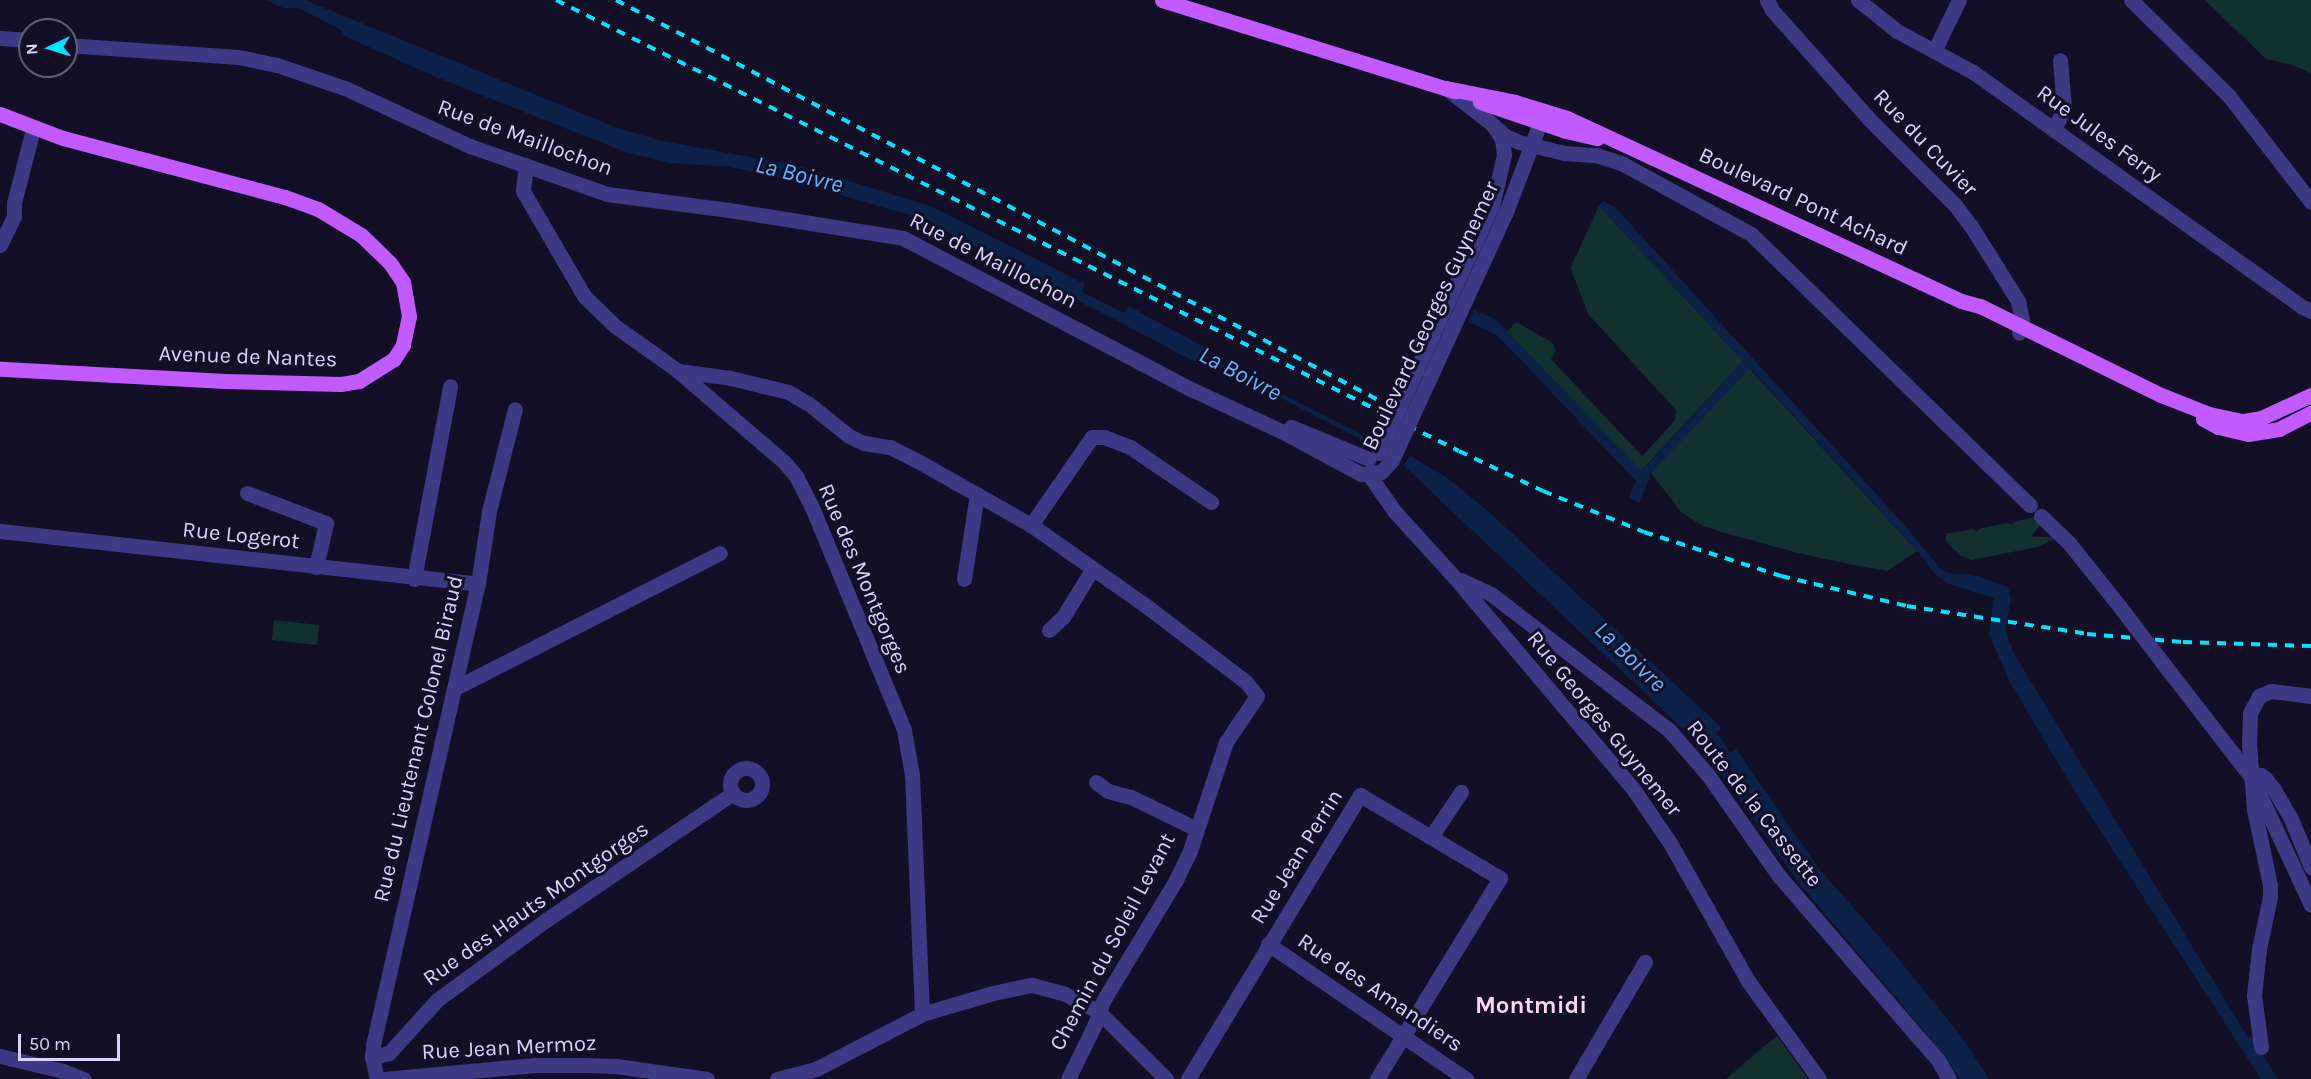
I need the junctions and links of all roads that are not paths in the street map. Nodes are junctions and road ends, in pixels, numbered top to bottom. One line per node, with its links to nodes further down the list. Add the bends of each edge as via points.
1 (1162, 0): 11 (main road, Boulevard Pont Achard)
2 (1767, 0): 27 (street, Rue du Cuvier, via 1853,101 1955,205 2018,302)
3 (1858, 0): 9 (street, Rue Jules Ferry, via 1897,31)
4 (1959, 0): 9 (street)
5 (2131, 0): 21 (street, via 2229,96)
6 (0, 38): 7 (street)
7 (18, 39)
8 (78, 46): 20 (street, Rue de Maillochon, via 239,57 278,65 347,89 470,146)
9 (1934, 51): 16 (street, Rue Jules Ferry, via 1973,72)
10 (2060, 60): 16 (street, via 2064,108)
11 (1446, 88): 13 (main road, Boulevard Pont Achard, via 1508,113); 14 (street, Boulevard Georges Guynemer)
12 (0, 114): 15 (main road, Avenue de Nantes)
13 (1539, 116): 17 (main road, Boulevard Pont Achard); 18 (main road, Boulevard Pont Achard); 19 (street, Boulevard Georges Guynemer)
14 (1492, 124): 19 (street, via 1505,136); 23 (street, Boulevard Georges Guynemer, via 1502,140 1504,155)
15 (33, 129): 24 (street); 28 (main road, Avenue de Nantes, via 318,209 361,235 390,263 408,297 408,325 394,359 359,381 333,385)
16 (2054, 130): 26 (street, Rue Jules Ferry)
17 (1566, 132): 18 (main road, Boulevard Pont Achard); 19 (street, Boulevard Georges Guynemer)
18 (1627, 144): 27 (main road, Boulevard Pont Achard, via 1961,301 1977,314)
19 (1533, 148): 23 (street, Boulevard Georges Guynemer); 30 (street, Boulevard Georges Guynemer); 54 (street, bridge, via 1567,156 1596,155 1623,164 1751,234 2069,543)
20 (526, 165): 29 (street, Rue des Montgorges, via 523,191 584,296 615,326); 32 (street, Rue de Maillochon, via 607,194 903,238)
21 (2311, 202)
22 (0, 203): 24 (street)
23 (1492, 206): 30 (street, Boulevard Georges Guynemer)
24 (14, 216): 25 (street)
25 (0, 245)
26 (2311, 311)
27 (2020, 329): 33 (main road, Boulevard Pont Achard, via 2038,343 2060,346)
28 (0, 369)
29 (678, 371): 40 (street, via 731,378 788,393 809,404 849,436 890,447); 65 (street, Rue des Montgorges, via 796,476 904,730 912,775)
30 (1423, 374): 37 (street, Boulevard Georges Guynemer, bridge)
31 (450, 386): 48 (street)
32 (1193, 390): 37 (street, Rue de Maillochon); 38 (street, Rue de Maillochon)
33 (2161, 395): 34 (main road, Boulevard Pont Achard, via 2209,414 2243,421 2277,413); 36 (main road, Boulevard Pont Achard, via 2218,428 2248,434 2278,429)
34 (2311, 395)
35 (515, 409): 50 (street, Rue du Lieutenant Colonel Biraud, via 489,511)
36 (2311, 413)
37 (1380, 457): 38 (street, Boulevard Georges Guynemer); 38 (street, Boulevard Georges Guynemer, via 1381,472)
38 (1369, 476): 47 (street, Rue Georges Guynemer, via 1395,512)
39 (247, 493): 45 (street, via 326,523)
40 (977, 494): 42 (street); 49 (street)
41 (1210, 502): 42 (street, via 1130,447 1104,437 1092,437)
42 (1031, 525): 46 (street)
43 (0, 531): 45 (street, Rue Logerot)
44 (720, 553): 52 (street)
45 (316, 567): 48 (street, Rue Logerot)
46 (1093, 568): 51 (street, via 1063,617); 58 (street, Chemin du Soleil Levant, via 1246,682 1257,696 1226,742)
47 (1455, 578): 82 (street, Rue Georges Guynemer, via 1634,790 1670,843 1748,981); 83 (street, Route de la Cassette, via 1491,594 1669,730 1708,775 1779,876 1938,1060)
48 (414, 579): 50 (street, Rue Logerot)
49 (964, 579)
50 (478, 584): 52 (street, Rue du Lieutenant Colonel Biraud)
51 (1049, 630)
52 (454, 688): 69 (street, Rue du Lieutenant Colonel Biraud)
53 (2311, 696): 54 (street, via 2271,691 2259,696 2249,723)
54 (2252, 778): 60 (street, via 2262,776 2275,791); 61 (street); 67 (street, via 2254,809 2270,885 2254,995)
55 (1096, 782): 58 (street, via 1108,791 1131,797)
56 (1461, 792): 59 (street)
57 (733, 793): 69 (street, Rue des Hauts Montgorges, via 546,920 437,1000 389,1053)
58 (1197, 829): 64 (street, Chemin du Soleil Levant, via 1176,880)
59 (1432, 835): 62 (street, Rue Jean Perrin, via 1360,795); 66 (street, Rue Jean Perrin, via 1500,878)
60 (2311, 867)
61 (2311, 905)
62 (1268, 944): 66 (street, Rue des Amandiers); 78 (street, Rue Jean Perrin)
63 (1645, 962): 81 (street)
64 (1099, 1012): 65 (street, via 1065,994 1032,986); 76 (street, Chemin du Soleil Levant); 77 (street)
65 (922, 1014): 75 (street, via 816,1069)
66 (1404, 1036): 79 (street); 80 (street, Rue des Amandiers)
67 (2260, 1047)
68 (0, 1056): 71 (street)
69 (372, 1057): 72 (street, Rue du Lieutenant Colonel Biraud)
70 (533, 1072): 73 (street, Rue Jean Mermoz); 74 (street, Rue Jean Mermoz, via 616,1066)
71 (84, 1079)
72 (377, 1079)
73 (384, 1079)
74 (707, 1079)
75 (777, 1079)
76 (1068, 1079)
77 (1166, 1079)
78 (1188, 1079)
79 (1377, 1079)
80 (1466, 1079)
81 (1576, 1079)
82 (1819, 1079)
83 (1949, 1079)

